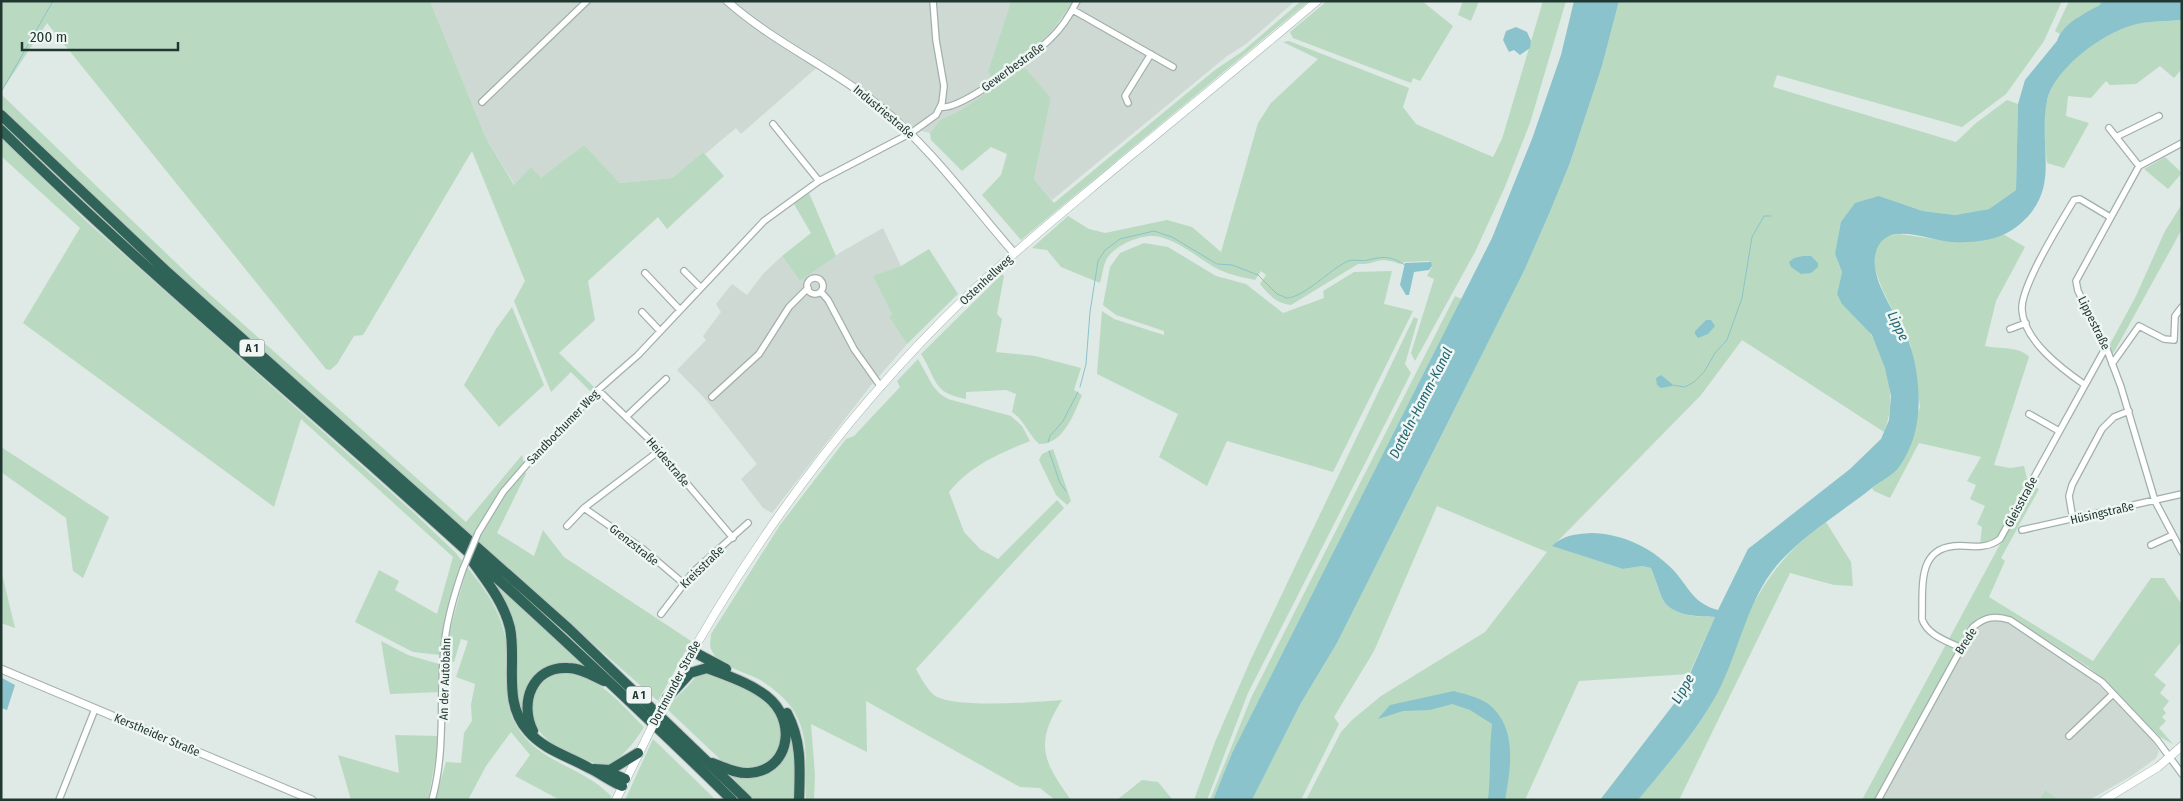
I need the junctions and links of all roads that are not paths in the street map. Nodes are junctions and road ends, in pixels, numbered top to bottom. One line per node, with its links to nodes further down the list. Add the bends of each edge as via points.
1 (587, 1): 9 (street)
2 (727, 1): 17 (street, Industriestraße, via 771,36 860,91)
3 (933, 1): 11 (street, via 944,86)
4 (1077, 1): 6 (street, Gewerbestraße)
5 (1317, 1): 23 (main road, Ostenhellweg)
6 (1073, 10): 7 (street); 11 (street, Gewerbestraße, via 1038,50 965,100)
7 (1151, 54): 8 (street); 10 (street, via 1125,96)
8 (1174, 67)
9 (482, 102)
10 (1128, 103)
11 (940, 107): 17 (street, Sandbochumer Weg, via 930,121)
12 (1, 115): 78 (highway, A 1, via 158,264 501,567)
13 (2159, 116): 18 (street)
14 (773, 124): 21 (street)
15 (2108, 128): 18 (street)
16 (1, 130): 60 (highway, A 1, via 190,307)
17 (911, 133): 21 (street, Sandbochumer Weg); 23 (street, Industriestraße)
18 (2116, 137): 20 (street)
19 (2182, 143): 20 (street)
20 (2138, 166): 22 (street, Lippestraße)
21 (818, 181): 26 (street, Sandbochumer Weg, via 764,221)
22 (2110, 217): 32 (street, via 2080,200 2074,200 2023,298 2022,311); 37 (street, Lippestraße, via 2076,281)
23 (1014, 253): 41 (main road, Ostenhellweg, via 941,322)
24 (684, 271): 26 (street)
25 (645, 273): 30 (street)
26 (701, 288): 30 (street, Sandbochumer Weg)
27 (808, 288): 28 (street, via 815,294); 28 (street, via 811,280 816,278 823,284); 43 (street, via 789,307 759,354)
28 (821, 292): 41 (street)
29 (2182, 307): 35 (street, via 2175,316)
30 (680, 310): 34 (street, Sandbochumer Weg)
31 (642, 312): 34 (street)
32 (2026, 323): 33 (street); 40 (street, via 2049,356)
33 (2010, 329)
34 (660, 331): 42 (street, Sandbochumer Weg)
35 (2174, 340): 36 (street); 38 (street, via 2164,339 2139,326)
36 (2182, 344)
37 (2106, 347): 38 (street, Lippestraße); 40 (street, Gleisstraße)
38 (2112, 364): 44 (street, Lippestraße)
39 (666, 379): 46 (street)
40 (2084, 385): 47 (street, Gleisstraße)
41 (881, 387): 64 (main road, Ostenhellweg, via 786,505)
42 (598, 390): 46 (street, Heidestraße); 56 (street, Sandbochumer Weg, via 513,481)
43 (712, 397)
44 (2129, 411): 50 (street, Lippestraße); 52 (street, via 2114,417 2102,430 2072,485 2069,496)
45 (2029, 414): 47 (street)
46 (627, 416): 48 (street, Heidestraße)
47 (2059, 431): 65 (street, Gleisstraße, via 2000,539 1984,546 1944,547 1936,550 1929,560 1924,574 1924,625)
48 (658, 450): 51 (street); 58 (street, Heidestraße)
49 (2182, 494): 50 (street, Hüsingstraße)
50 (2155, 501): 52 (street, Hüsingstraße); 57 (street, Lippestraße)
51 (584, 508): 54 (street); 62 (street, Grenzstraße, via 643,549)
52 (2073, 520): 55 (street, Hüsingstraße)
53 (748, 523): 58 (street, Kreisstraße)
54 (566, 526)
55 (2022, 530)
56 (478, 533): 85 (street, An der Autobahn, bridge, via 462,569 445,639 441,764)
57 (2173, 535): 59 (street); 61 (street, Lippestraße)
58 (733, 538): 62 (street, Kreisstraße)
59 (2152, 546)
60 (464, 549): 69 (highway, A 1); 74 (highway, via 495,593 507,619 512,643 515,706 524,726)
61 (2182, 552)
62 (683, 583): 63 (street, Kreisstraße)
63 (661, 614)
64 (713, 614): 66 (main road, Dortmunder Straße)
65 (1961, 648): 70 (street, Brede, via 1980,621 2001,617 2090,672); 90 (street, Brede)
66 (691, 653): 67 (highway); 71 (main road, Dortmunder Straße); 89 (highway, via 766,691 786,712 796,731 800,750)
67 (707, 668): 71 (highway, via 690,674); 78 (highway, via 755,689 772,701 784,717 787,735 780,756 759,772 738,773)
68 (1, 669): 72 (street, Kerstheider Straße)
69 (613, 685): 74 (highway, via 577,669 559,668 544,674 527,699 529,722); 87 (highway, A 1)
70 (2113, 694): 73 (street); 77 (street, Brede)
71 (666, 699): 76 (main road, Dortmunder Straße, bridge)
72 (95, 709): 83 (street); 84 (street, Kerstheider Straße)
73 (2069, 736)
74 (537, 739): 79 (highway, via 555,752)
75 (2182, 746): 77 (main road)
76 (638, 753): 80 (highway); 82 (main road, Dortmunder Straße)
77 (2171, 756): 81 (street, Brede); 91 (main road)
78 (709, 762): 88 (highway, A 1)
79 (592, 769): 80 (highway); 82 (highway)
80 (605, 771): 82 (highway)
81 (2182, 774)
82 (624, 782): 86 (main road, Dortmunder Straße)
83 (59, 800)
84 (312, 800)
85 (432, 800)
86 (616, 800)
87 (732, 800)
88 (747, 800)
89 (799, 800)
90 (1878, 800)
91 (2104, 800)

